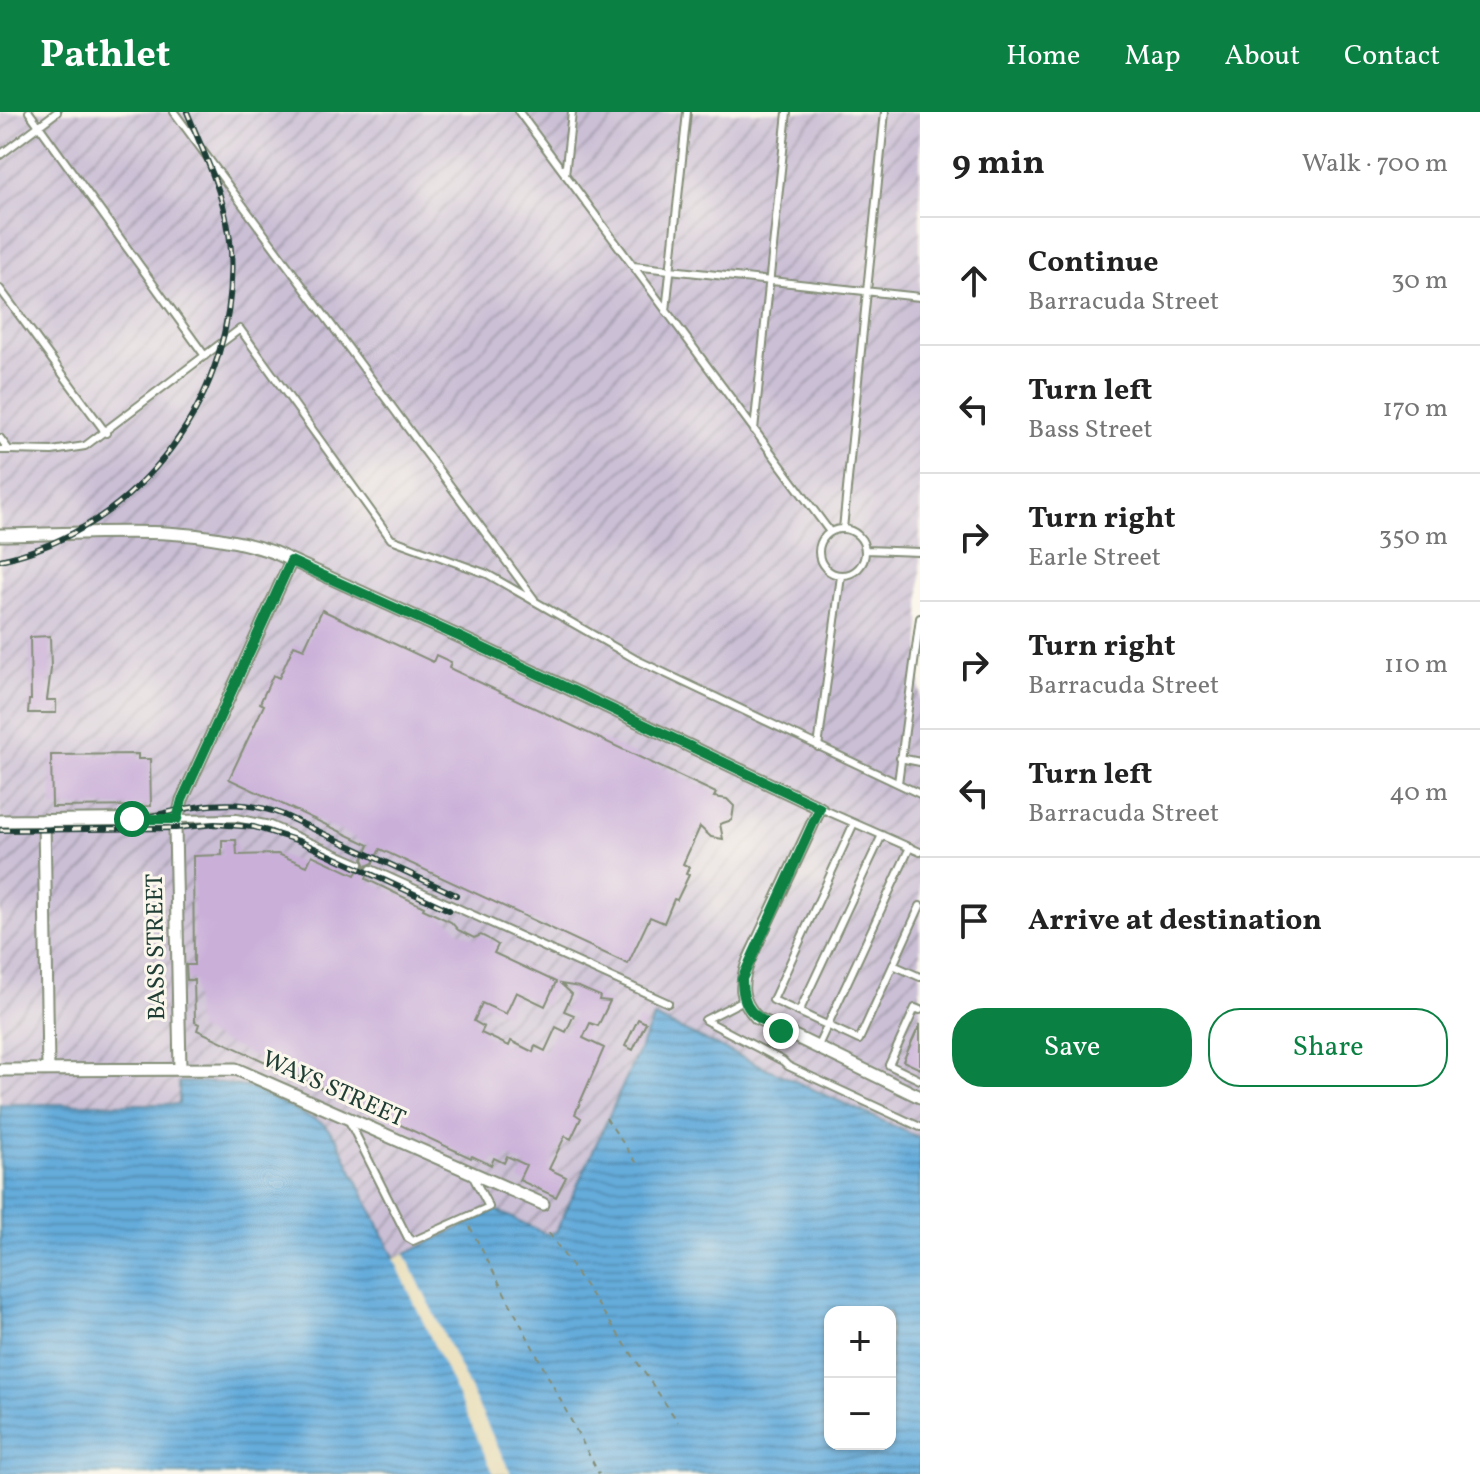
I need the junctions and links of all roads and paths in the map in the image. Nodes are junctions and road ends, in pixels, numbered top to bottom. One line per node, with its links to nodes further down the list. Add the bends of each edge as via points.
1 (29, 112): 9 (lane)
2 (57, 112): 9 (lane)
3 (174, 112): 32 (lane)
4 (519, 112): 11 (lane)
5 (572, 112): 11 (lane)
6 (687, 112): 13 (lane)
7 (787, 112): 14 (lane)
8 (885, 112): 16 (lane)
9 (39, 125): 10 (lane); 19 (lane)
10 (0, 155)
11 (565, 175): 12 (lane)
12 (633, 266): 13 (lane); 18 (lane)
13 (670, 270): 14 (lane); 18 (lane)
14 (769, 281): 16 (lane); 20 (lane)
15 (0, 289): 21 (lane)
16 (867, 291): 17 (lane); 25 (lane)
17 (920, 297)
18 (666, 312): 20 (lane)
19 (205, 356): 21 (lane); 32 (lane, via 240,329 391,539 487,574)
20 (754, 430): 26 (lane)
21 (106, 433): 24 (lane, via 85,446)
22 (0, 438): 24 (lane)
23 (0, 450): 24 (lane)
24 (9, 450)
25 (843, 529): 26 (lane); 28 (lane, via 856,533)
26 (830, 532): 31 (lane, via 821,542 820,561)
27 (0, 535): 30 (street, via 133,531 215,537 248,543)
28 (865, 550): 29 (lane); 31 (lane, via 859,568)
29 (920, 552)
30 (291, 561): 39 (street); 40 (street, BASS STREET)
31 (841, 576): 34 (lane)
32 (536, 602): 34 (lane, via 637,660)
33 (920, 618): 35 (lane)
34 (818, 747): 37 (lane)
35 (900, 758): 36 (lane); 37 (lane)
36 (920, 762)
37 (898, 783): 38 (lane)
38 (920, 794)
39 (820, 808): 43 (lane); 52 (street, via 749,960 742,979)
40 (177, 819): 41 (street); 47 (lane, via 236,818 270,825); 59 (street, BASS STREET)
41 (44, 820): 42 (street); 58 (street)
42 (0, 821)
43 (854, 823): 44 (lane); 55 (lane, via 773,1000)
44 (882, 835): 45 (lane); 55 (lane)
45 (910, 847): 46 (lane); 56 (lane)
46 (920, 852)
47 (360, 864)
48 (371, 869): 53 (lane)
49 (920, 906): 50 (lane)
50 (893, 965): 51 (lane); 56 (lane, via 859,1040)
51 (920, 977)
52 (744, 1000): 57 (street, via 757,1018); 65 (lane, via 705,1020 788,1066)
53 (668, 1003)
54 (920, 1010): 61 (lane, via 915,1008 889,1065)
55 (799, 1012): 56 (lane)
56 (827, 1026): 57 (lane)
57 (817, 1048): 62 (street)
58 (48, 1069): 59 (street, WAYS STREET); 60 (street, WAYS STREET)
59 (180, 1069): 63 (street, WAYS STREET, via 236,1069)
60 (0, 1070)
61 (920, 1080)
62 (920, 1097)
63 (348, 1118): 67 (street, WAYS STREET); 67 (lane, via 413,1241 489,1207)
64 (606, 1118): 66 (path)
65 (920, 1127)
66 (638, 1165)
67 (471, 1172): 68 (street, WAYS STREET)
68 (543, 1204)
69 (468, 1224): 72 (path)
70 (549, 1233): 71 (path)
71 (678, 1422)
72 (599, 1474)

